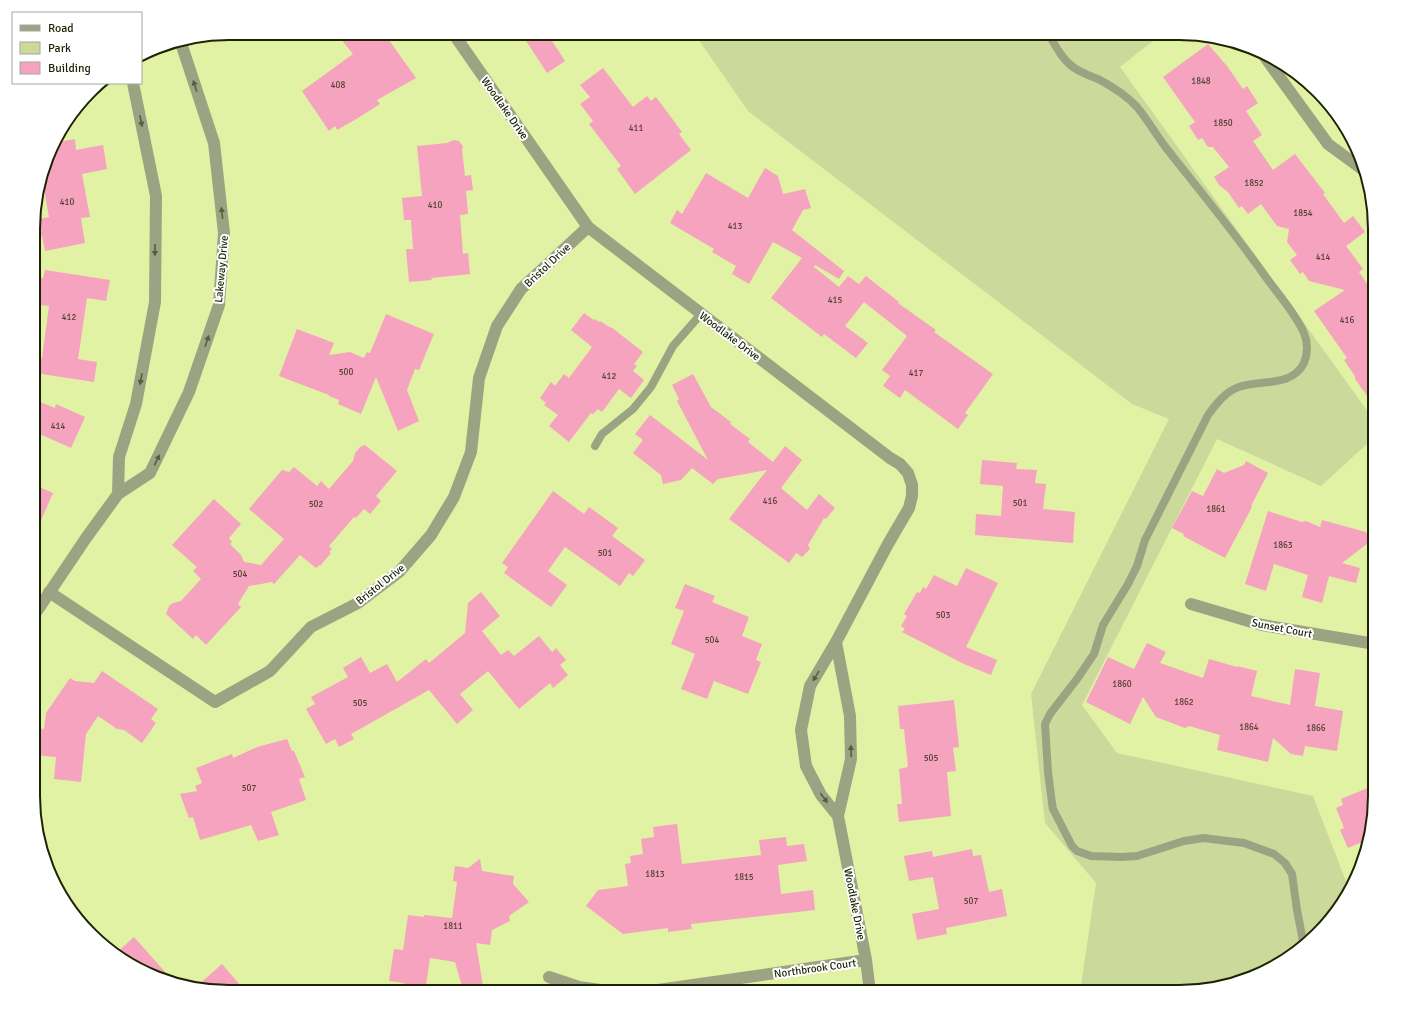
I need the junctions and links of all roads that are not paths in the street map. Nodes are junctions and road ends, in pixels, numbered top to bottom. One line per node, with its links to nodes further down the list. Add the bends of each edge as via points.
1 (458, 40): 7 (street, Woodlake Drive)
2 (1053, 40): 17 (lane, via 1068,63 1111,86 1137,107 1165,147 1242,243 1292,314 1303,332 1307,350 1304,362 1293,376 1281,381 1246,385 1233,390 1216,404 1208,415 1146,540 1137,566 1103,625 1094,654 1045,724 1053,809 1072,846 1077,851 1092,856 1138,856 1184,841 1203,838 1244,843 1274,854 1285,863 1292,874)
3 (182, 46): 10 (street, Lakeway Drive, one-way to 3, via 150,473 189,392 219,305 224,233 214,143)
4 (1269, 62): 6 (street, via 1328,144)
5 (133, 84): 10 (street, one-way to 10, via 156,196 155,302 136,404 120,457)
6 (1357, 165)
7 (588, 227): 8 (street, Woodlake Drive); 11 (street, Bristol Drive, via 522,289 497,326 479,378 471,452 454,497 431,535 399,572 358,603 311,628 270,671 215,702)
8 (701, 314): 9 (lane, via 673,346 651,387 633,409 602,434); 14 (street, Woodlake Drive, via 900,464 908,473 912,485 909,508)
9 (595, 446)
10 (118, 494): 11 (street, Lakeway Drive)
11 (49, 592): 13 (street, Lakeway Drive)
12 (1192, 604): 15 (street, Sunset Court, via 1262,625)
13 (40, 606)
14 (836, 642): 16 (street, Woodlake Drive, one-way to 14, via 851,759 850,716); 16 (street, Woodlake Drive, one-way to 16, via 810,686 801,730 806,766 821,795)
15 (1368, 643)
16 (838, 816): 18 (street, Woodlake Drive)
17 (1303, 939)
18 (866, 960): 21 (street, Northbrook Court); 22 (street, Woodlake Drive)
19 (549, 977): 20 (street)
20 (573, 985)
21 (693, 985)
22 (869, 985)

